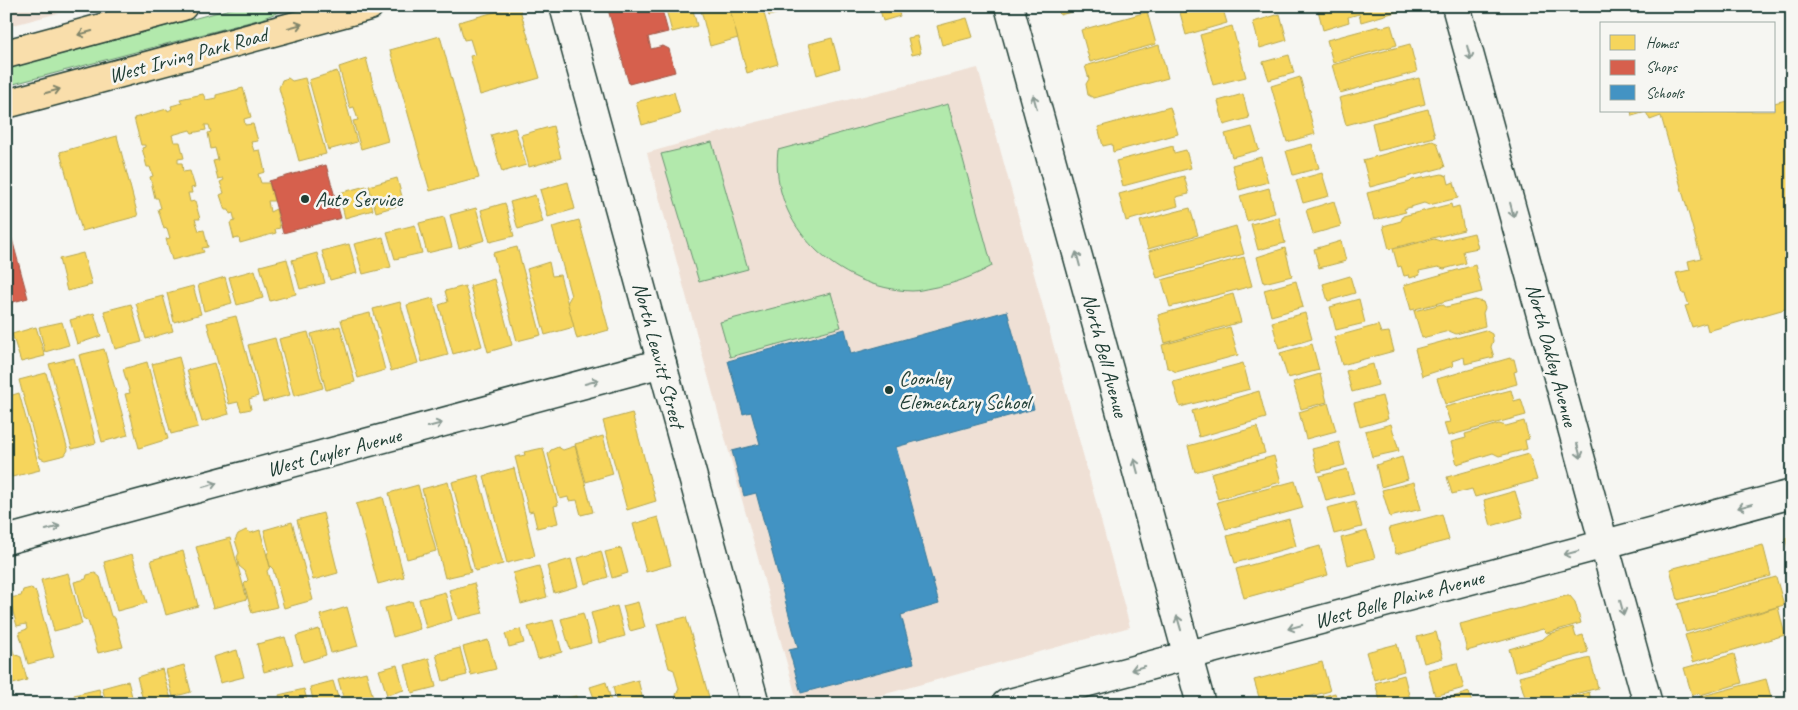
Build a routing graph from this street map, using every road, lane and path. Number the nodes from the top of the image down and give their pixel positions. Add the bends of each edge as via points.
1 (182, 6) edge
2 (369, 6) edge
3 (564, 6) edge
4 (1009, 6) edge
5 (1456, 6) edge
6 (119, 15) edge
7 (6, 54) edge
8 (6, 104) edge
9 (662, 363) junction
10 (1792, 494) edge
11 (6, 540) edge
12 (1604, 544) junction
13 (1188, 655) junction
14 (755, 704) edge
15 (1006, 704) edge
16 (1201, 704) edge
17 (1648, 704) edge

1 - 6 main road
8 -> 2 main road, West Irving Park Road
3 - 9 street, North Leavitt Street
13 -> 4 street, North Bell Avenue
5 -> 12 street, North Oakley Avenue
6 -> 7 main road
11 -> 9 street, West Cuyler Avenue
9 - 14 street, North Leavitt Street
10 -> 12 street, West Belle Plaine Avenue
12 -> 13 street, West Belle Plaine Avenue
12 -> 17 street, North Oakley Avenue
13 -> 15 street, West Belle Plaine Avenue
13 - 16 street, North Bell Avenue

